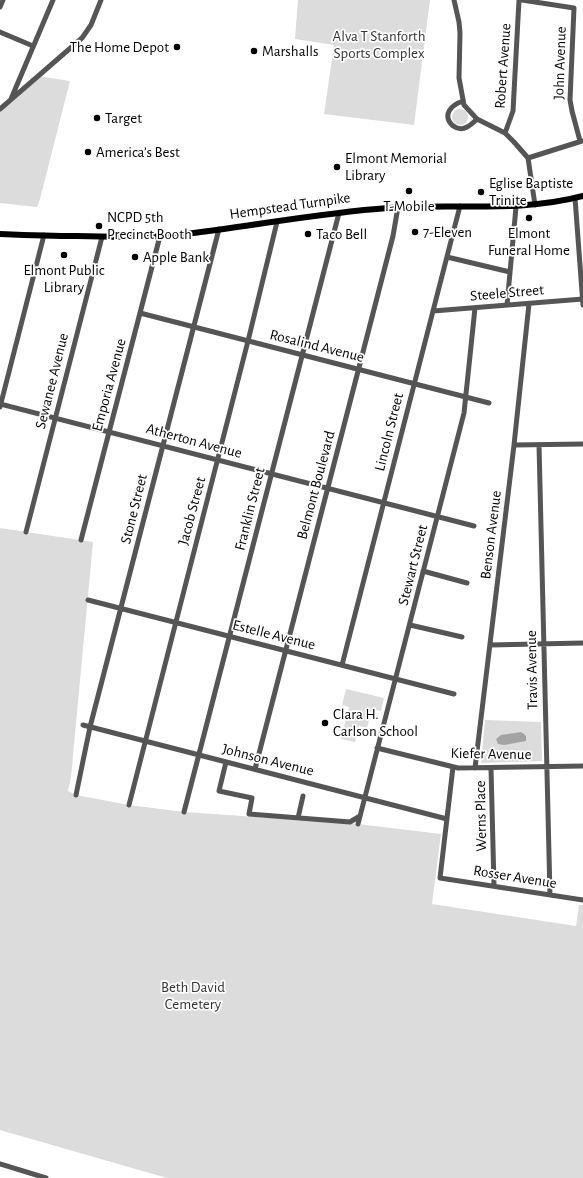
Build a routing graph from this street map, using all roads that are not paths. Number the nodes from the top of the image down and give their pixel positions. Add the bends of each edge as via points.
1 (3, 0) edge
2 (53, 0) edge
3 (101, 0) edge
4 (454, 0) edge
5 (521, 0) edge
6 (0, 7) edge
7 (0, 32) edge
8 (33, 46) junction
9 (11, 100) junction
10 (463, 100) junction
11 (0, 109) edge
12 (477, 119) junction
13 (504, 133) junction
14 (581, 141) edge
15 (528, 158) junction
16 (583, 196) edge
17 (575, 198) junction
18 (535, 204) junction
19 (460, 206) junction
20 (398, 207) junction
21 (516, 207) junction
22 (339, 213) junction
23 (277, 222) junction
24 (219, 229) junction
25 (0, 234) edge
26 (44, 235) junction
27 (160, 236) junction
28 (102, 237) junction
29 (447, 257) junction
30 (510, 272) junction
31 (583, 299) edge
32 (529, 304) junction
33 (507, 305) junction
34 (583, 305) edge
35 (475, 308) junction
36 (433, 311) junction
37 (140, 313) junction
38 (194, 327) junction
39 (248, 341) junction
40 (302, 355) junction
41 (358, 369) junction
42 (414, 384) junction
43 (466, 397) junction
44 (488, 403) dead end
45 (0, 405) edge
46 (55, 418) junction
47 (109, 432) junction
48 (583, 444) edge
49 (514, 445) junction
50 (539, 445) junction
51 (163, 446) junction
52 (217, 460) junction
53 (271, 474) junction
54 (327, 488) junction
55 (384, 503) junction
56 (438, 517) junction
57 (474, 526) dead end
58 (26, 532) dead end
59 (81, 540) dead end
60 (424, 571) junction
61 (467, 582) dead end
62 (88, 600) dead end
63 (121, 608) junction
64 (175, 622) junction
65 (410, 625) junction
66 (229, 636) junction
67 (462, 637) dead end
68 (583, 643) edge
69 (544, 644) junction
70 (490, 645) junction
71 (285, 650) junction
72 (342, 665) junction
73 (395, 679) junction
74 (454, 694) dead end
75 (83, 725) dead end
76 (90, 727) junction
77 (144, 741) junction
78 (377, 748) junction
79 (198, 755) junction
80 (226, 762) junction
81 (547, 766) junction
82 (583, 766) edge
83 (453, 767) junction
84 (475, 768) junction
85 (491, 768) junction
86 (255, 769) junction
87 (76, 795) dead end
88 (303, 796) dead end
89 (365, 798) junction
90 (129, 805) dead end
91 (184, 812) dead end
92 (360, 816) junction
93 (298, 818) junction
94 (447, 819) junction
95 (358, 824) dead end
96 (494, 886) junction
97 (550, 895) junction
98 (583, 900) edge
99 (0, 1164) edge
100 (46, 1178) edge

1 - 6 street
2 - 8 street
3 - 9 street via 91,25 82,38
4 - 10 street via 460,33 459,78
5 - 13 street, Robert Avenue via 513,111
5 - 14 street, John Avenue via 574,8 570,100
7 - 8 street
8 - 9 street
9 - 11 street
10 - 12 street via 468,111
10 - 12 street via 448,111 450,123 462,129
12 - 13 street
13 - 15 street
14 - 15 street
15 - 18 street
16 - 17 main road, Hempstead Turnpike
17 - 18 main road, Hempstead Turnpike
17 - 31 street
18 - 21 main road, Hempstead Turnpike
19 - 20 main road, Hempstead Turnpike
19 - 21 main road, Hempstead Turnpike
19 - 29 street, Lincoln Street
20 - 22 main road, Hempstead Turnpike
20 - 41 street, Belmont Boulevard via 393,236
21 - 30 street
22 - 23 main road, Hempstead Turnpike
22 - 40 street, Franklin Street
23 - 24 main road, Hempstead Turnpike
23 - 39 street, Jacob Street
24 - 27 main road, Hempstead Turnpike
24 - 38 street, Stone Street
25 - 26 main road, Hempstead Turnpike
26 - 28 main road, Hempstead Turnpike
26 - 45 street
27 - 28 main road, Hempstead Turnpike
27 - 37 street, Emporia Avenue
28 - 46 street, Sewanee Avenue
29 - 30 street
29 - 36 street, Lincoln Street
30 - 33 street
31 - 32 street, Steele Street
31 - 34 street
32 - 33 street, Steele Street
32 - 49 street, Benson Avenue
33 - 35 street, Steele Street
35 - 36 street, Steele Street
35 - 43 street, Stewart Street
36 - 42 street, Lincoln Street
37 - 38 street, Rosalind Avenue
37 - 47 street, Emporia Avenue
38 - 39 street, Rosalind Avenue
38 - 51 street, Stone Street
39 - 40 street, Rosalind Avenue
39 - 52 street, Jacob Street
40 - 41 street, Rosalind Avenue
40 - 53 street, Franklin Street
41 - 42 street, Rosalind Avenue
41 - 54 street, Belmont Boulevard
42 - 43 street, Rosalind Avenue
42 - 55 street, Lincoln Street
43 - 44 street, Rosalind Avenue
43 - 56 street, Stewart Street
45 - 46 street, Atherton Avenue
46 - 47 street, Atherton Avenue
46 - 58 street, Sewanee Avenue
47 - 51 street, Atherton Avenue
47 - 59 street, Emporia Avenue
48 - 50 street
49 - 50 street
49 - 70 street, Benson Avenue
50 - 69 street, Travis Avenue
51 - 52 street, Atherton Avenue
51 - 63 street, Stone Street
52 - 53 street, Atherton Avenue
52 - 64 street, Jacob Street
53 - 54 street, Atherton Avenue
53 - 66 street, Franklin Street
54 - 55 street, Atherton Avenue
54 - 71 street, Belmont Boulevard
55 - 56 street, Atherton Avenue
55 - 72 street, Lincoln Street
56 - 57 street, Atherton Avenue
56 - 60 street, Stewart Street
60 - 61 street
60 - 65 street, Stewart Street
62 - 63 street, Estelle Avenue
63 - 64 street, Estelle Avenue
63 - 76 street, Stone Street
64 - 66 street, Estelle Avenue
64 - 77 street, Jacob Street
65 - 67 street
65 - 73 street, Stewart Street
66 - 71 street, Estelle Avenue
66 - 79 street, Franklin Street
68 - 69 street
69 - 70 street
69 - 81 street, Travis Avenue
70 - 84 street, Benson Avenue
71 - 72 street, Estelle Avenue
71 - 86 street, Belmont Boulevard
72 - 73 street, Estelle Avenue
73 - 74 street, Estelle Avenue
73 - 78 street, Stewart Street
75 - 76 street, Johnson Avenue
76 - 77 street, Johnson Avenue
76 - 87 street, Stone Street
77 - 79 street, Johnson Avenue
77 - 90 street, Jacob Street
78 - 83 street, Kiefer Avenue
78 - 89 street, Stewart Street
79 - 80 street, Johnson Avenue
79 - 91 street, Franklin Street
80 - 86 street, Johnson Avenue
80 - 93 street via 219,791 252,798 249,814
81 - 82 street, Kiefer Avenue
81 - 85 street, Kiefer Avenue
81 - 97 street, Travis Avenue
83 - 84 street, Kiefer Avenue
83 - 94 street
84 - 85 street, Kiefer Avenue
85 - 96 street, Werns Place
86 - 89 street, Johnson Avenue
88 - 93 street
89 - 92 street, Stewart Street
89 - 94 street, Johnson Avenue
92 - 93 street via 350,822
92 - 95 street, Stewart Street
94 - 96 street, Rosser Avenue via 440,878
96 - 97 street, Rosser Avenue
97 - 98 street, Rosser Avenue
99 - 100 street

